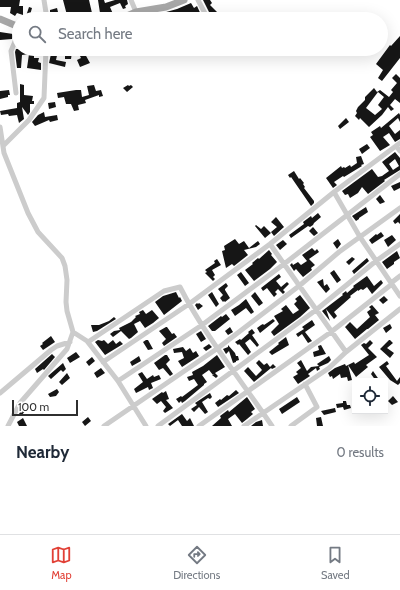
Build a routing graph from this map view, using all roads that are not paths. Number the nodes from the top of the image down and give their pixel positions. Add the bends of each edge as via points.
1 (44, 0) edge
2 (131, 0) edge
3 (184, 0) edge
4 (198, 0) edge
5 (45, 12) edge
6 (136, 12) joint
7 (204, 12) edge
8 (0, 19) edge
9 (12, 24) edge
10 (12, 49) edge
11 (46, 56) edge
12 (16, 93) dead end
13 (0, 127) edge
14 (398, 145) edge
15 (3, 146) junction
16 (400, 151) edge
17 (400, 174) edge
18 (334, 192) junction
19 (400, 208) edge
20 (347, 214) junction
21 (360, 237) junction
22 (270, 244) junction
23 (400, 244) edge
24 (376, 261) junction
25 (284, 264) junction
26 (400, 276) edge
27 (391, 283) junction
28 (299, 286) junction
29 (400, 296) edge
30 (189, 304) junction
31 (400, 309) edge
32 (316, 310) junction
33 (202, 325) junction
34 (73, 332) junction
35 (331, 332) junction
36 (70, 342) junction
37 (88, 342) junction
38 (218, 348) junction
39 (346, 352) junction
40 (103, 362) junction
41 (233, 370) junction
42 (118, 381) junction
43 (305, 384) junction
44 (249, 391) junction
45 (0, 393) edge
46 (134, 406) junction
47 (263, 413) junction
48 (8, 426) edge
49 (104, 426) edge
50 (146, 426) edge
51 (158, 426) edge
52 (199, 426) edge
53 (244, 426) edge
54 (272, 426) edge
55 (291, 426) edge

1 - 5 street
2 - 6 street
3 - 6 main road via 166,7
4 - 7 street
8 - 9 main road
10 - 12 street
11 - 15 street via 44,98 29,120
13 - 15 street
14 - 16 street
14 - 18 street
15 - 34 street via 28,213 38,232 63,262 67,280 67,311
17 - 20 street
18 - 20 street
18 - 22 street
19 - 21 street
20 - 21 street
20 - 25 street
21 - 24 street
21 - 28 street
22 - 25 street
22 - 30 street
23 - 24 street
24 - 27 street
24 - 32 street
25 - 28 street
25 - 33 street
26 - 27 street
27 - 29 street
27 - 35 street
28 - 32 street
28 - 38 street
30 - 33 street
30 - 37 street via 180,287 164,291
30 - 40 street
31 - 39 street
32 - 35 street
32 - 41 street
33 - 38 street
33 - 42 street
34 - 36 street
34 - 37 street
35 - 39 street
35 - 44 street
36 - 45 street via 50,350
36 - 48 street via 67,349 20,403
37 - 40 street
38 - 41 street
38 - 46 street
39 - 43 street via 329,368
40 - 42 street
41 - 44 street
41 - 51 street
42 - 46 street
43 - 47 street
43 - 55 street via 317,407
44 - 47 street
44 - 52 street
46 - 49 street
46 - 50 street
47 - 53 street
47 - 54 street

